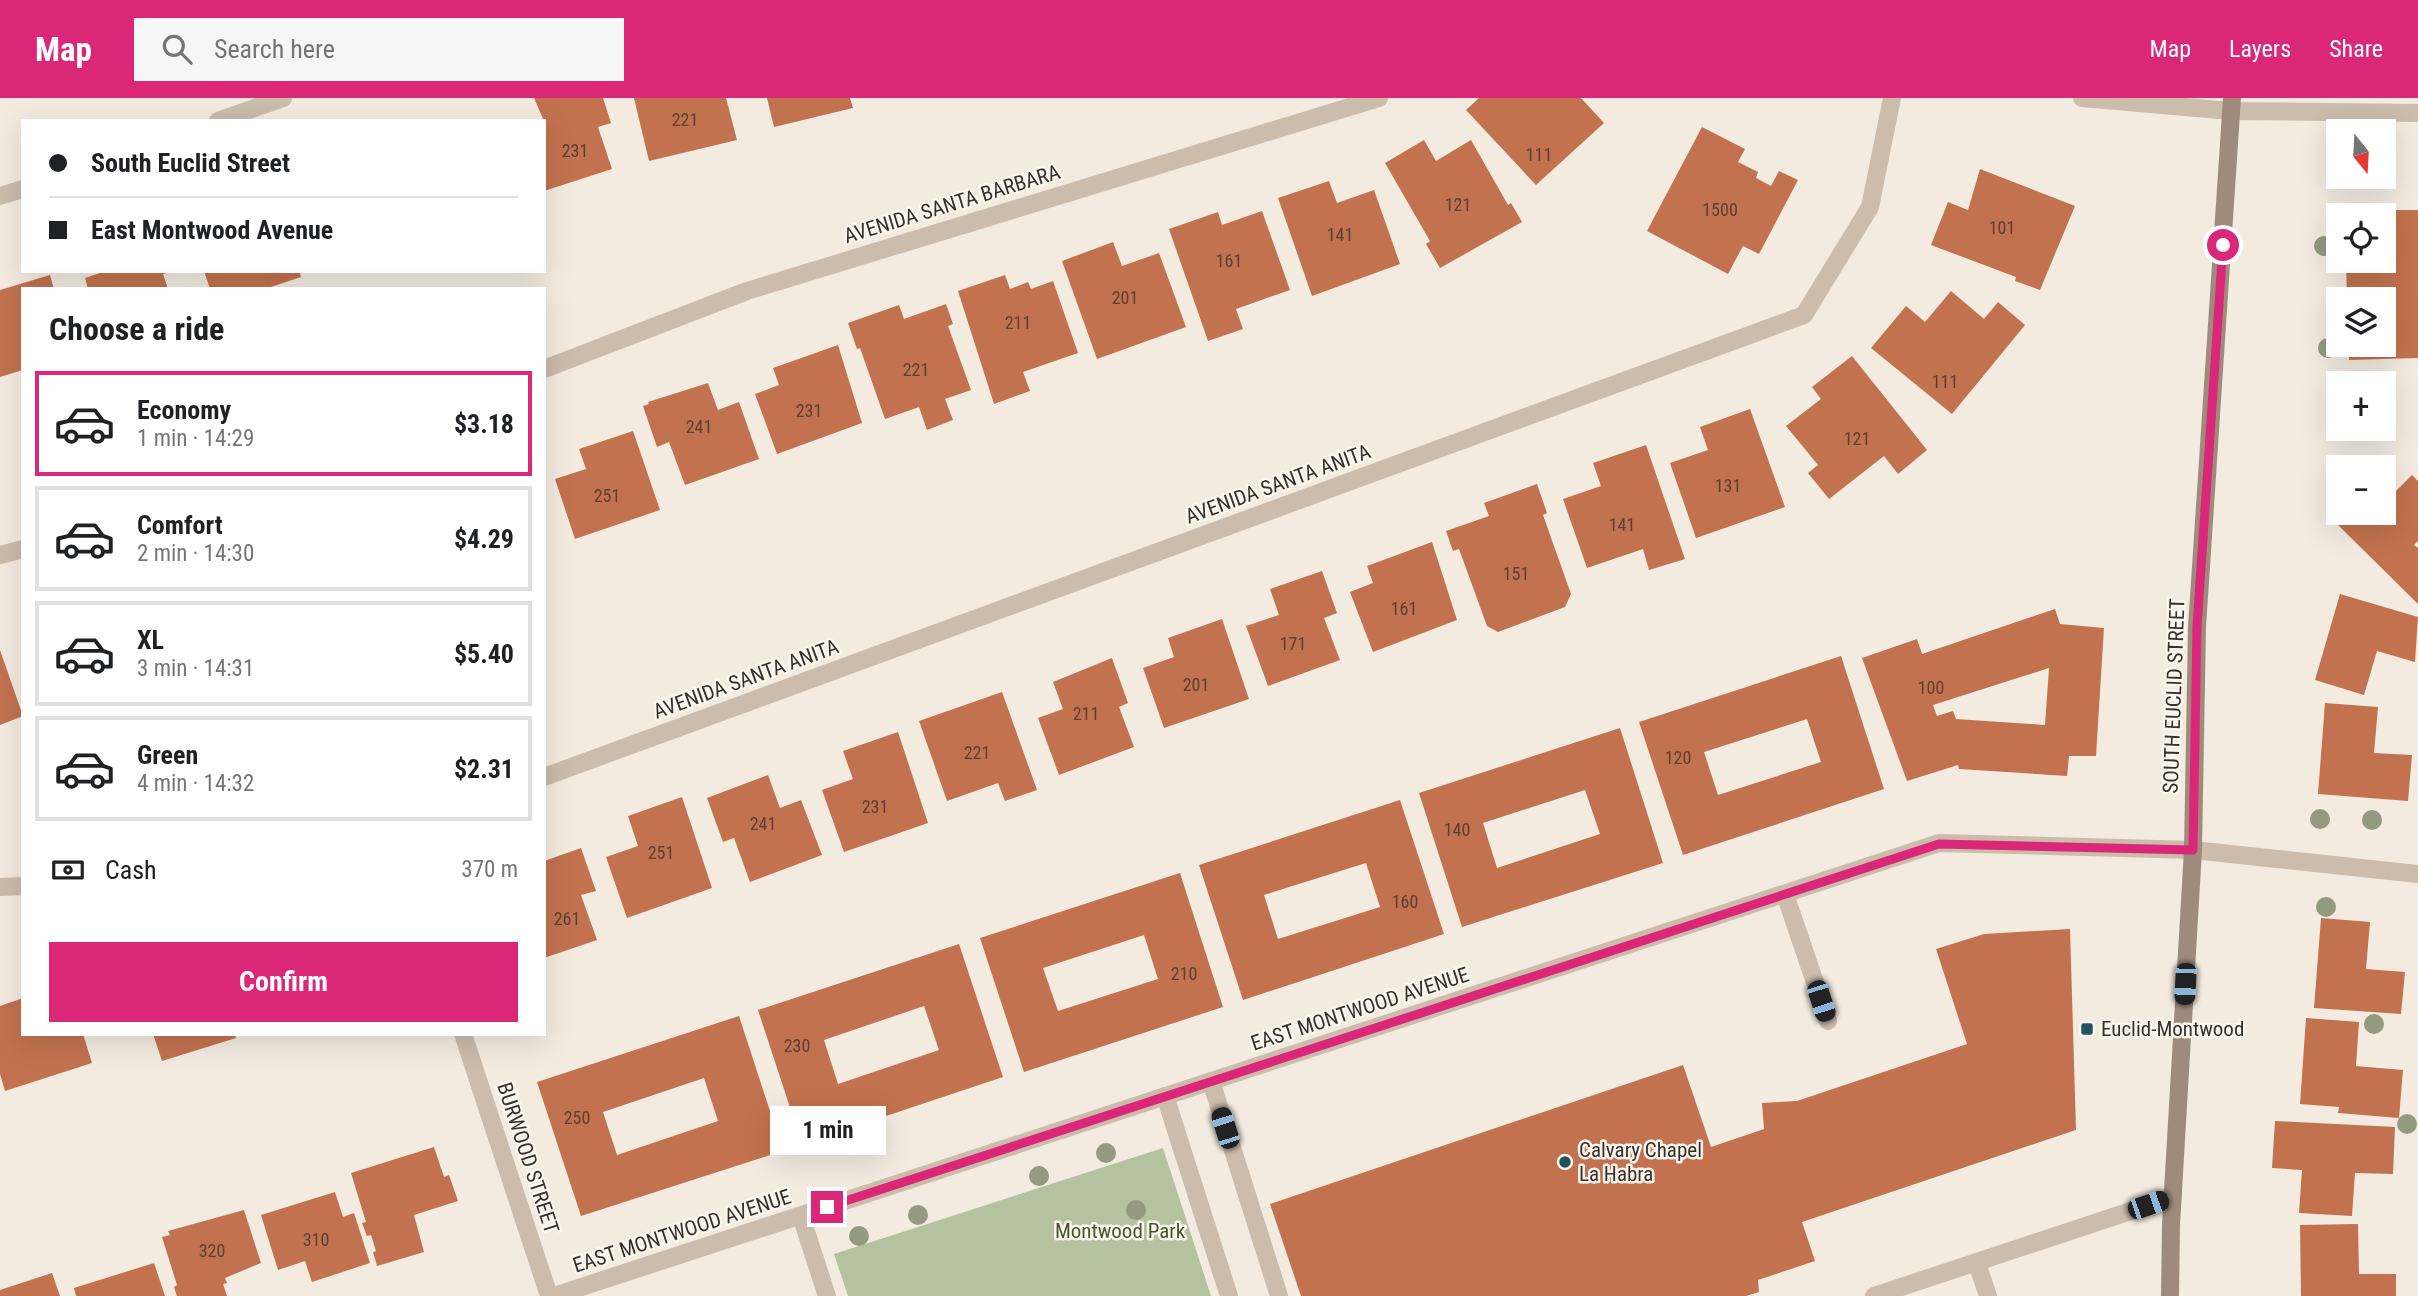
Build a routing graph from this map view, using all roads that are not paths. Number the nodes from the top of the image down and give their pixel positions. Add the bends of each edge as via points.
1 (283, 98) edge
2 (1379, 98) edge
3 (1892, 98) edge
4 (2082, 98) edge
5 (2231, 105) edge
6 (2418, 113) edge
7 (224, 119) edge
8 (21, 189) edge
9 (0, 197) edge
10 (546, 368) edge
11 (21, 549) edge
12 (0, 555) edge
13 (546, 776) edge
14 (2193, 850) junction
15 (2418, 874) edge
16 (21, 886) edge
17 (0, 887) edge
18 (1785, 894) junction
19 (1828, 1021) dead end
20 (464, 1036) edge
21 (1210, 1082) junction
22 (1165, 1096) junction
23 (2173, 1197) junction
24 (801, 1216) junction
25 (1977, 1263) junction
26 (552, 1296) edge
27 (827, 1296) edge
28 (1228, 1296) edge
29 (1279, 1296) edge
30 (1874, 1296) edge
31 (1988, 1296) edge
32 (2170, 1296) edge

1 - 7 street
2 - 10 street, AVENIDA SANTA BARBARA via 747,290
3 - 13 street, AVENIDA SANTA ANITA via 1870,207 1804,315
4 - 5 street
5 - 6 street
5 - 14 main road, SOUTH EUCLID STREET via 2197,627
8 - 9 street
11 - 12 street
14 - 15 street, EAST MONTWOOD AVENUE
14 - 18 street, EAST MONTWOOD AVENUE via 1939,844
14 - 23 main road, SOUTH EUCLID STREET
16 - 17 street
18 - 19 street
18 - 21 street, EAST MONTWOOD AVENUE
20 - 26 street, BURWOOD STREET
21 - 22 street, EAST MONTWOOD AVENUE
21 - 29 street
22 - 24 street, EAST MONTWOOD AVENUE
22 - 28 street
23 - 25 street
23 - 32 main road, SOUTH EUCLID STREET
24 - 26 street, EAST MONTWOOD AVENUE
24 - 27 street
25 - 30 street
25 - 31 street

